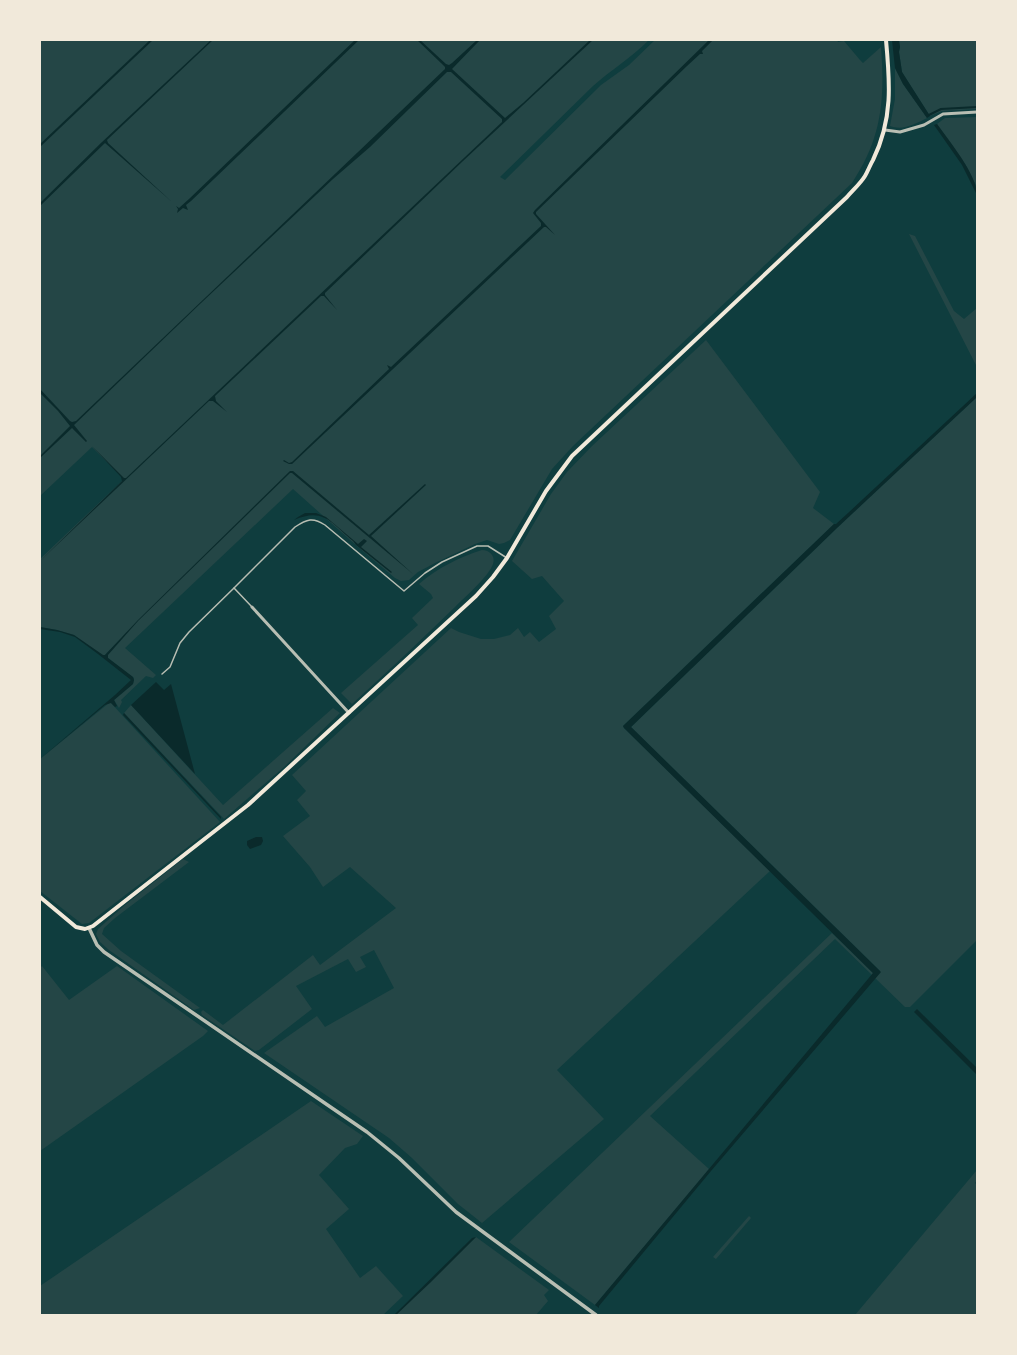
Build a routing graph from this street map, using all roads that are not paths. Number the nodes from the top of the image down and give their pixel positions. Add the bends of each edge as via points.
1 (886, 40) edge
2 (977, 112) edge
3 (885, 130) junction
4 (507, 558) junction
5 (234, 588) junction
6 (252, 607) joint
7 (162, 674) dead end
8 (349, 713) junction
9 (40, 897) edge
10 (89, 928) junction
11 (596, 1315) edge

1 - 3 main road via 889,99
2 - 3 street via 943,114 924,125 900,132
3 - 4 main road via 865,177 847,197 572,456 546,491
4 - 5 lane via 488,546 477,546 442,562 404,591 325,525 310,520 295,527
4 - 8 main road via 476,596
5 - 6 lane
5 - 7 lane via 189,632 180,643 170,667
6 - 8 street
8 - 10 main road via 248,805
9 - 10 main road via 71,924 81,929
10 - 11 street via 97,945 104,952 367,1132 399,1158 456,1212

